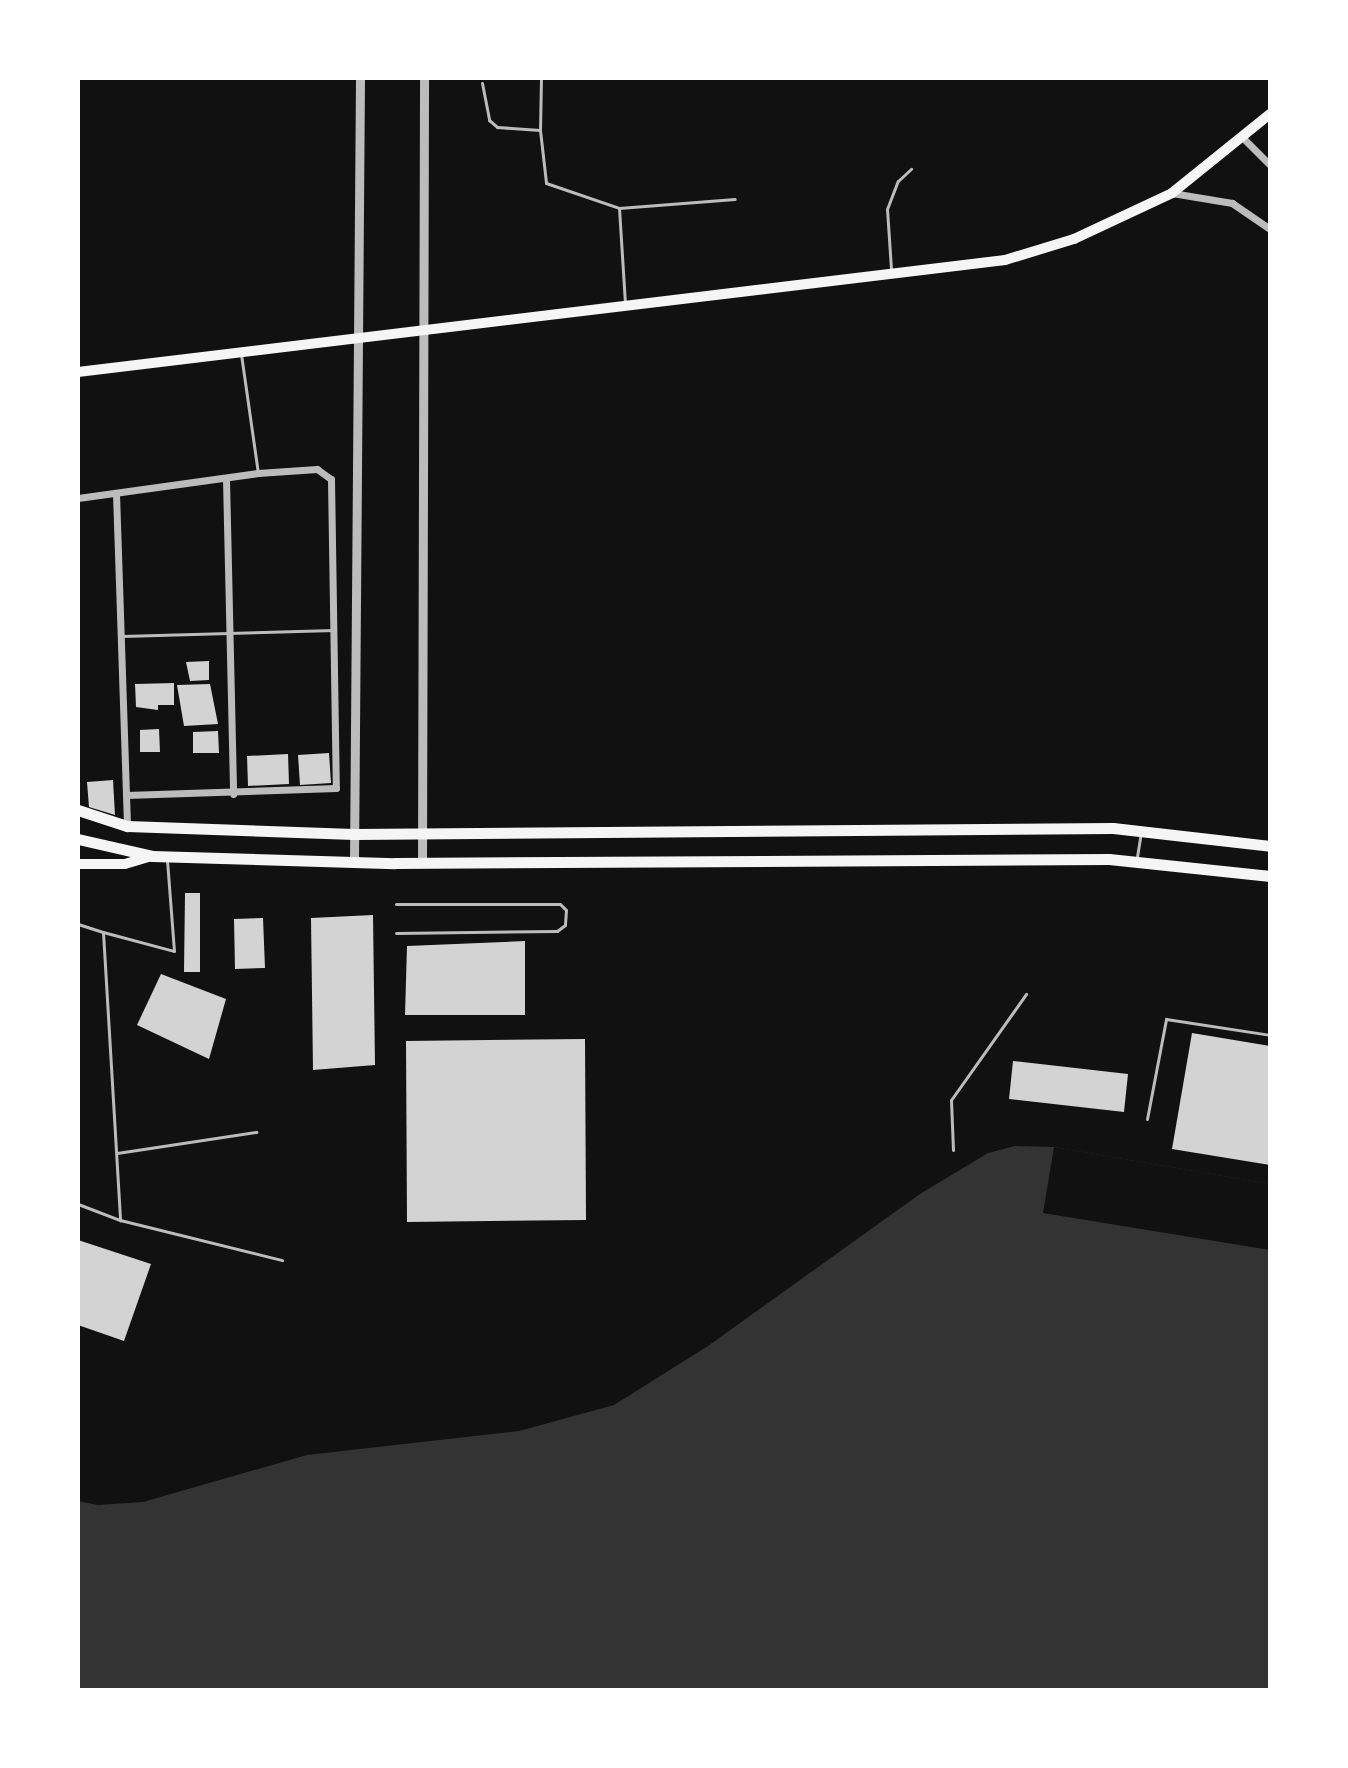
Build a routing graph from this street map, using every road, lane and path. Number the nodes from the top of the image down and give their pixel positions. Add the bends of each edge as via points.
1 (360, 78) edge
2 (424, 78) edge
3 (541, 78) edge
4 (482, 83) dead end
5 (1270, 114) edge
6 (540, 130) junction
7 (1242, 137) junction
8 (1270, 165) edge
9 (911, 169) dead end
10 (1172, 193) junction
11 (735, 199) dead end
12 (619, 208) junction
13 (1270, 229) edge
14 (892, 277) junction
15 (625, 308) junction
16 (423, 332) junction
17 (359, 339) junction
18 (240, 353) junction
19 (78, 372) edge
20 (258, 473) junction
21 (226, 479) junction
22 (116, 493) junction
23 (78, 498) edge
24 (334, 630) junction
25 (229, 631) junction
26 (122, 636) junction
27 (233, 794) junction
28 (126, 795) junction
29 (78, 810) edge
30 (127, 826) junction
31 (1141, 830) junction
32 (354, 834) junction
33 (422, 836) junction
34 (78, 839) edge
35 (1270, 846) edge
36 (167, 853) junction
37 (152, 856) junction
38 (354, 861) junction
39 (1137, 861) junction
40 (422, 862) junction
41 (78, 864) edge
42 (1270, 876) edge
43 (396, 904) dead end
44 (78, 924) edge
45 (103, 932) junction
46 (396, 933) dead end
47 (1026, 994) dead end
48 (1270, 1035) edge
49 (1147, 1119) dead end
50 (256, 1132) dead end
51 (953, 1150) dead end
52 (117, 1153) junction
53 (78, 1204) edge
54 (120, 1220) junction
55 (282, 1260) dead end

1 - 17 street
2 - 16 street
3 - 6 lane
4 - 6 lane via 489,120 497,127
5 - 7 main road
6 - 12 lane via 546,183
7 - 8 street
7 - 10 main road
9 - 14 lane via 898,181 887,209
10 - 13 street via 1232,203
10 - 14 main road via 1074,239 1005,260
11 - 12 lane
12 - 15 lane
14 - 15 main road
15 - 16 main road
16 - 17 main road
16 - 33 street
17 - 18 main road
17 - 32 street
18 - 19 main road
18 - 20 lane
20 - 21 street
20 - 24 street via 317,469 331,479
21 - 22 street
21 - 25 street
22 - 23 street
22 - 26 street
24 - 25 lane
24 - 27 street via 336,788
25 - 26 lane
25 - 27 street
26 - 28 street
27 - 28 street
28 - 30 street
29 - 30 main road
30 - 32 main road
31 - 33 main road
31 - 35 main road
31 - 39 lane
32 - 33 main road
32 - 38 street
33 - 40 street
34 - 37 main road
36 - 37 main road
36 - 38 main road
36 - 45 lane via 174,951
37 - 41 main road via 125,864
38 - 40 main road
39 - 40 main road
39 - 42 main road
43 - 46 lane via 560,904 566,910 565,925 557,931
44 - 45 lane
45 - 52 lane
47 - 51 lane via 951,1100
48 - 49 lane via 1166,1019
50 - 52 lane
52 - 54 lane
53 - 54 lane
54 - 55 lane

